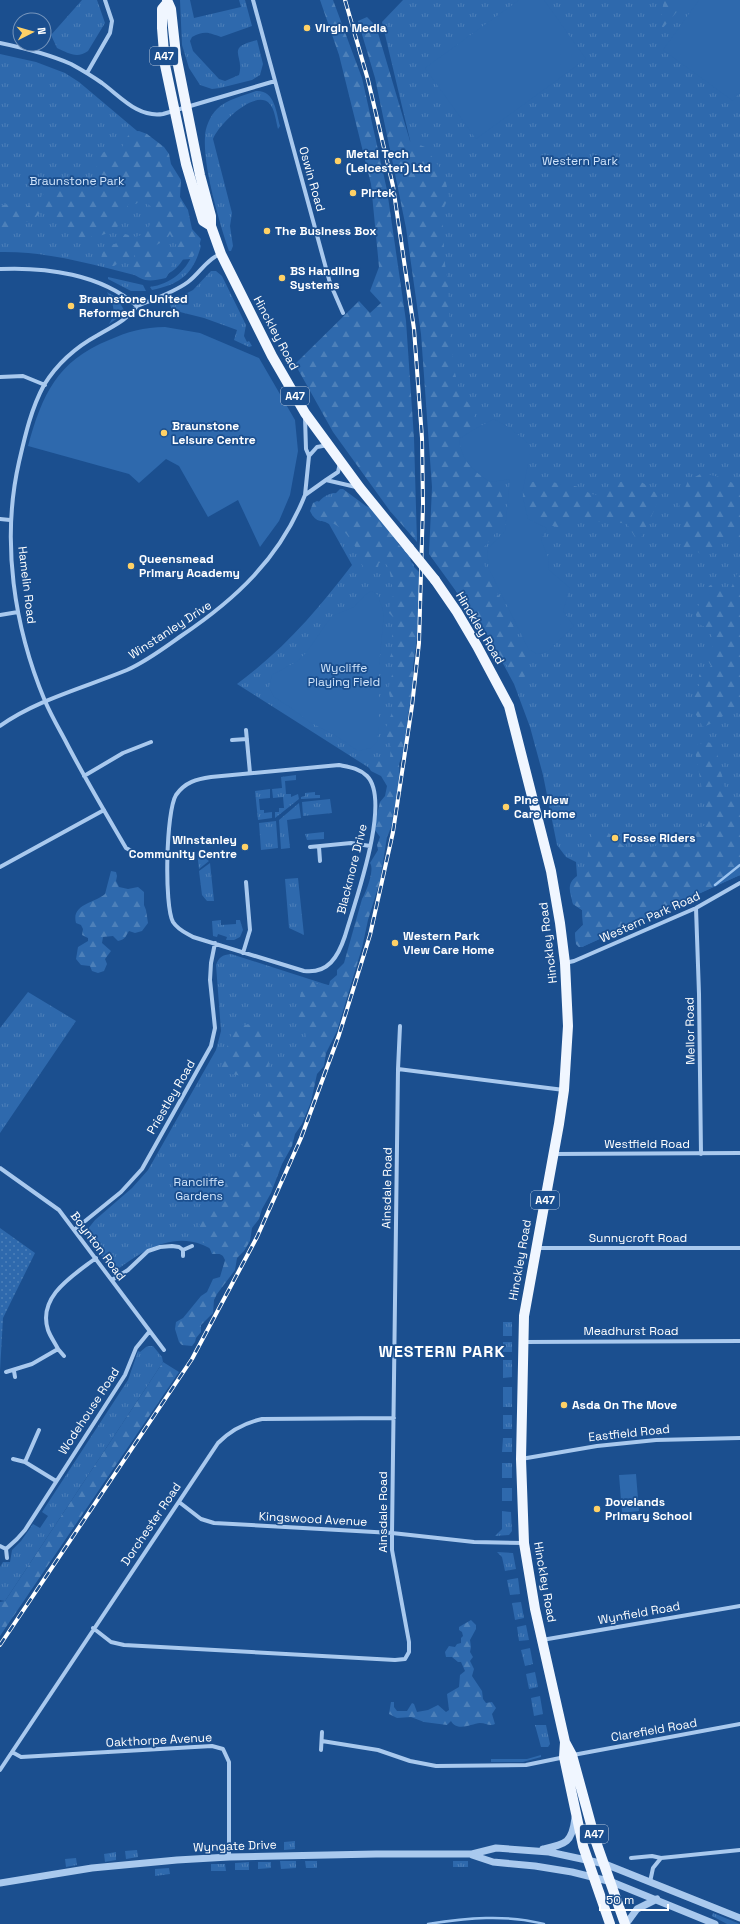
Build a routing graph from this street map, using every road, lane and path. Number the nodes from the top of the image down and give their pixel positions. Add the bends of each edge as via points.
1 (105, 0) edge
2 (253, 0) edge
3 (167, 2) edge
4 (0, 43) edge
5 (87, 73) junction
6 (275, 80) junction
7 (186, 106) junction
8 (175, 110) junction
9 (211, 226) junction
10 (221, 254) junction
11 (0, 269) edge
12 (330, 283) junction
13 (308, 288) dead end
14 (137, 306) junction
15 (343, 313) dead end
16 (0, 377) edge
17 (44, 385) junction
18 (305, 413) junction
19 (328, 445) junction
20 (309, 456) junction
21 (340, 461) junction
22 (326, 480) junction
23 (360, 488) junction
24 (305, 495) junction
25 (0, 519) edge
26 (10, 520) junction
27 (18, 612) junction
28 (0, 615) edge
29 (46, 703) junction
30 (0, 726) edge
31 (246, 730) dead end
32 (247, 738) junction
33 (232, 740) dead end
34 (151, 742) dead end
35 (250, 773) junction
36 (84, 776) junction
37 (104, 810) junction
38 (319, 846) junction
39 (370, 846) junction
40 (310, 847) dead end
41 (168, 856) junction
42 (320, 861) dead end
43 (0, 867) edge
44 (246, 882) dead end
45 (740, 883) edge
46 (696, 908) junction
47 (215, 944) junction
48 (243, 953) junction
49 (565, 963) junction
50 (400, 1026) dead end
51 (398, 1069) junction
52 (564, 1090) junction
53 (740, 1153) edge
54 (554, 1154) junction
55 (701, 1154) junction
56 (0, 1168) edge
57 (74, 1230) junction
58 (192, 1246) dead end
59 (535, 1248) junction
60 (740, 1248) edge
61 (183, 1250) junction
62 (183, 1256) dead end
63 (96, 1258) junction
64 (112, 1280) junction
65 (149, 1332) junction
66 (740, 1341) edge
67 (522, 1342) junction
68 (58, 1349) junction
69 (164, 1350) dead end
70 (64, 1356) dead end
71 (14, 1370) junction
72 (6, 1372) dead end
73 (16, 1377) dead end
74 (394, 1418) junction
75 (39, 1430) dead end
76 (740, 1438) edge
77 (13, 1459) dead end
78 (521, 1459) junction
79 (25, 1462) junction
80 (56, 1481) junction
81 (179, 1502) junction
82 (392, 1533) junction
83 (524, 1543) junction
84 (0, 1546) edge
85 (6, 1549) junction
86 (6, 1558) dead end
87 (740, 1606) edge
88 (93, 1628) junction
89 (542, 1640) junction
90 (740, 1724) edge
91 (322, 1732) dead end
92 (322, 1741) junction
93 (321, 1750) dead end
94 (12, 1752) junction
95 (568, 1756) junction
96 (0, 1770) edge
97 (575, 1813) junction
98 (740, 1850) edge
99 (535, 1851) junction
100 (472, 1854) junction
101 (229, 1857) junction
102 (631, 1858) dead end
103 (661, 1858) junction
104 (587, 1859) junction
105 (605, 1864) junction
106 (594, 1878) junction
107 (612, 1882) junction
108 (650, 1882) junction
109 (0, 1883) edge
110 (657, 1899) junction
111 (740, 1918) edge
112 (610, 1924) edge
113 (626, 1924) edge
114 (714, 1924) edge

1 - 5 street via 112,21 110,33
2 - 6 street, Oswin Road
3 - 7 main road, Hinckley Road / A47 via 171,9 176,55
3 - 8 main road, Hinckley Road / A47 via 162,9 162,28 165,65
4 - 5 street via 40,52
5 - 8 street via 141,112 157,115
6 - 7 street
6 - 12 street, Oswin Road
7 - 8 street
7 - 9 main road, Hinckley Road / A47 via 211,216
8 - 9 main road, Hinckley Road / A47 via 192,188 203,221
9 - 10 main road, Hinckley Road / A47
10 - 14 street via 208,261 189,282
10 - 18 main road, Hinckley Road / A47 via 272,356
11 - 14 street via 37,270 92,280 112,288
12 - 13 street
12 - 15 street, Oswin Road
14 - 17 street, Hamelin Road via 126,320 97,335 73,352
16 - 17 street via 23,376
17 - 26 street, Hamelin Road via 24,441
18 - 19 main road, Hinckley Road / A47
18 - 20 street, Winstanley Drive via 306,449
19 - 20 street via 316,447
19 - 21 main road, Hinckley Road / A47
20 - 24 street, Winstanley Drive
21 - 22 street via 338,472
21 - 23 main road, Hinckley Road / A47
22 - 23 street
22 - 24 street
23 - 49 main road, Hinckley Road / A47, bridge via 435,580 457,612 508,706 551,871
24 - 29 street, Winstanley Drive via 279,546 254,576 222,607 156,654 129,669
25 - 26 street
26 - 27 street, Hamelin Road
27 - 28 street
27 - 29 street, Hamelin Road via 29,656
29 - 30 street, Winstanley Drive
29 - 36 street, Hamelin Road
31 - 32 street
32 - 33 street
32 - 35 street
34 - 36 street via 123,753
35 - 39 street, Blackmore Drive via 339,765 356,768 368,777 374,790 376,810
35 - 41 street, Blackmore Drive via 196,780 181,789 172,806
36 - 37 street, Hamelin Road
37 - 41 street, Hamelin Road via 126,848 137,854
37 - 43 street
38 - 39 street via 351,843
38 - 40 street
38 - 42 street
39 - 48 street, Blackmore Drive via 341,947 326,968 304,971
41 - 47 street, Blackmore Drive via 168,904 174,923 186,934
44 - 48 street via 250,930
45 - 46 street, Western Park Road
46 - 49 street, Western Park Road via 574,962
46 - 55 street, Mellor Road
47 - 48 street, Blackmore Drive
47 - 57 street, Priestley Road via 210,963 210,980 216,1028 211,1046 142,1169 121,1192
49 - 52 main road, Hinckley Road / A47 via 568,1026
50 - 51 street, Ainsdale Road
51 - 52 street
51 - 74 street, Ainsdale Road
52 - 54 main road, Hinckley Road / A47
53 - 55 street, Westfield Road
54 - 55 street, Westfield Road
54 - 59 main road, Hinckley Road / A47
56 - 57 street, Boynton Road via 59,1210
57 - 63 street, Boynton Road
58 - 61 street
59 - 60 street, Sunnycroft Road
59 - 67 main road, Hinckley Road / A47 via 524,1309
61 - 62 street
61 - 64 street via 172,1246 148,1251 128,1270
63 - 64 street, Boynton Road
63 - 68 street via 65,1281 55,1291 49,1304 48,1329
64 - 65 street, Boynton Road
65 - 69 street, Boynton Road
65 - 80 street, Wodehouse Road via 136,1348 125,1375
66 - 67 street, Meadhurst Road
67 - 78 main road, Hinckley Road / A47
68 - 70 street
68 - 71 street via 32,1364
71 - 72 street
71 - 73 street
74 - 81 street, Dorchester Road via 276,1418 246,1423 228,1433 218,1443
74 - 82 street, Ainsdale Road
75 - 79 street
76 - 78 street, Eastfield Road via 656,1440 597,1446
77 - 79 street
78 - 83 main road, Hinckley Road / A47
79 - 80 street
80 - 85 street, Wodehouse Road via 18,1540
81 - 82 street, Kingswood Avenue via 209,1522
81 - 88 street, Dorchester Road
82 - 83 street, Kingswood Avenue via 474,1542
82 - 88 street, Ainsdale Road via 392,1550 409,1642 407,1656 401,1660 124,1645 111,1642
83 - 89 main road, Hinckley Road / A47
84 - 85 street
85 - 86 street
87 - 89 street, Wynfield Road
88 - 94 street, Dorchester Road
89 - 95 main road, Hinckley Road / A47
90 - 95 street, Clarefield Road
91 - 92 street
92 - 93 street
92 - 95 street, Clarefield Road via 378,1750 410,1761 436,1766 526,1765
94 - 96 street, Dorchester Road
94 - 101 street, Oakthorpe Avenue via 22,1757 212,1746 222,1749 229,1762
95 - 97 main road, Hinckley Road / A47
95 - 105 main road, Hinckley Road / A47
97 - 99 street via 574,1831 568,1842
97 - 104 main road, Hinckley Road / A47
98 - 103 street
99 - 100 street, Wyngate Drive via 496,1848
99 - 104 street, Wyngate Drive
100 - 101 street, Wyngate Drive
100 - 106 street, Wyngate Drive via 493,1862 536,1866
101 - 109 street, Wyngate Drive via 92,1868
102 - 103 street
103 - 108 street via 653,1868
104 - 105 street, Wyngate Drive
104 - 106 main road, Hinckley Road / A47
105 - 107 main road, Hinckley Road / A47
105 - 108 street, Wyngate Drive
106 - 107 street, Wyngate Drive
106 - 112 main road, Hinckley Road / A47
107 - 110 street, Wyngate Drive
107 - 113 main road, Hinckley Road / A47
108 - 111 street, Wyngate Drive
110 - 113 street via 637,1909
110 - 114 street, Wyngate Drive

